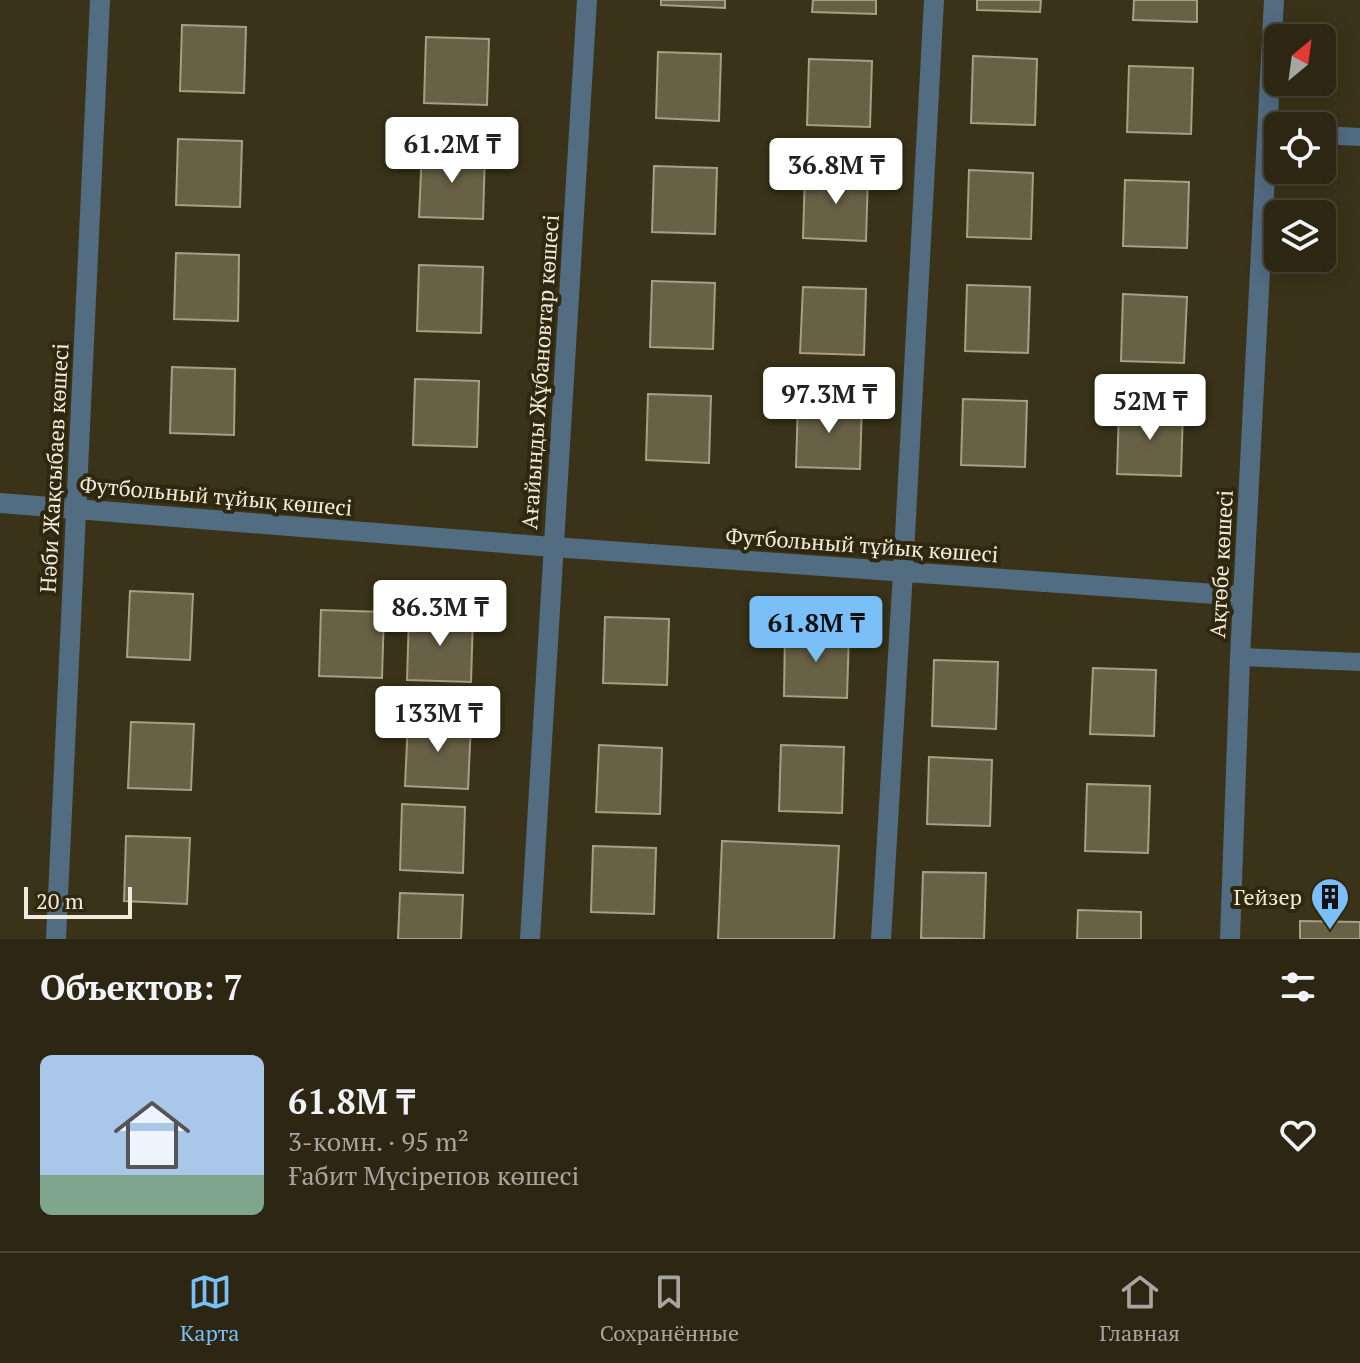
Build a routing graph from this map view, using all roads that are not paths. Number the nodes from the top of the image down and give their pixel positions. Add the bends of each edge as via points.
1 (100, 0) edge
2 (587, 0) edge
3 (934, 0) edge
4 (1274, 0) edge
5 (1273, 112) edge
6 (1336, 136) edge
7 (1360, 137) edge
8 (1270, 184) edge
9 (0, 503) edge
10 (76, 509) junction
11 (553, 547) junction
12 (903, 572) junction
13 (1243, 596) junction
14 (1240, 657) junction
15 (1360, 662) edge
16 (56, 939) edge
17 (530, 939) edge
18 (881, 939) edge
19 (1230, 939) edge

1 - 10 street, Нәби Жақсыбаев көшесі
2 - 11 street, Ағайынды Жұбановтар көшесі
3 - 12 street
4 - 5 street, Ақтөбе көшесі
6 - 7 lane
8 - 13 street, Ақтөбе көшесі
9 - 10 street, Футбольный тұйық көшесі
10 - 11 street, Футбольный тұйық көшесі
10 - 16 street, Нәби Жақсыбаев көшесі
11 - 12 street, Футбольный тұйық көшесі
11 - 17 street, Ағайынды Жұбановтар көшесі
12 - 13 street, Футбольный тұйық көшесі
12 - 18 street
13 - 14 street, Ақтөбе көшесі
14 - 15 lane
14 - 19 street, Ақтөбе көшесі

